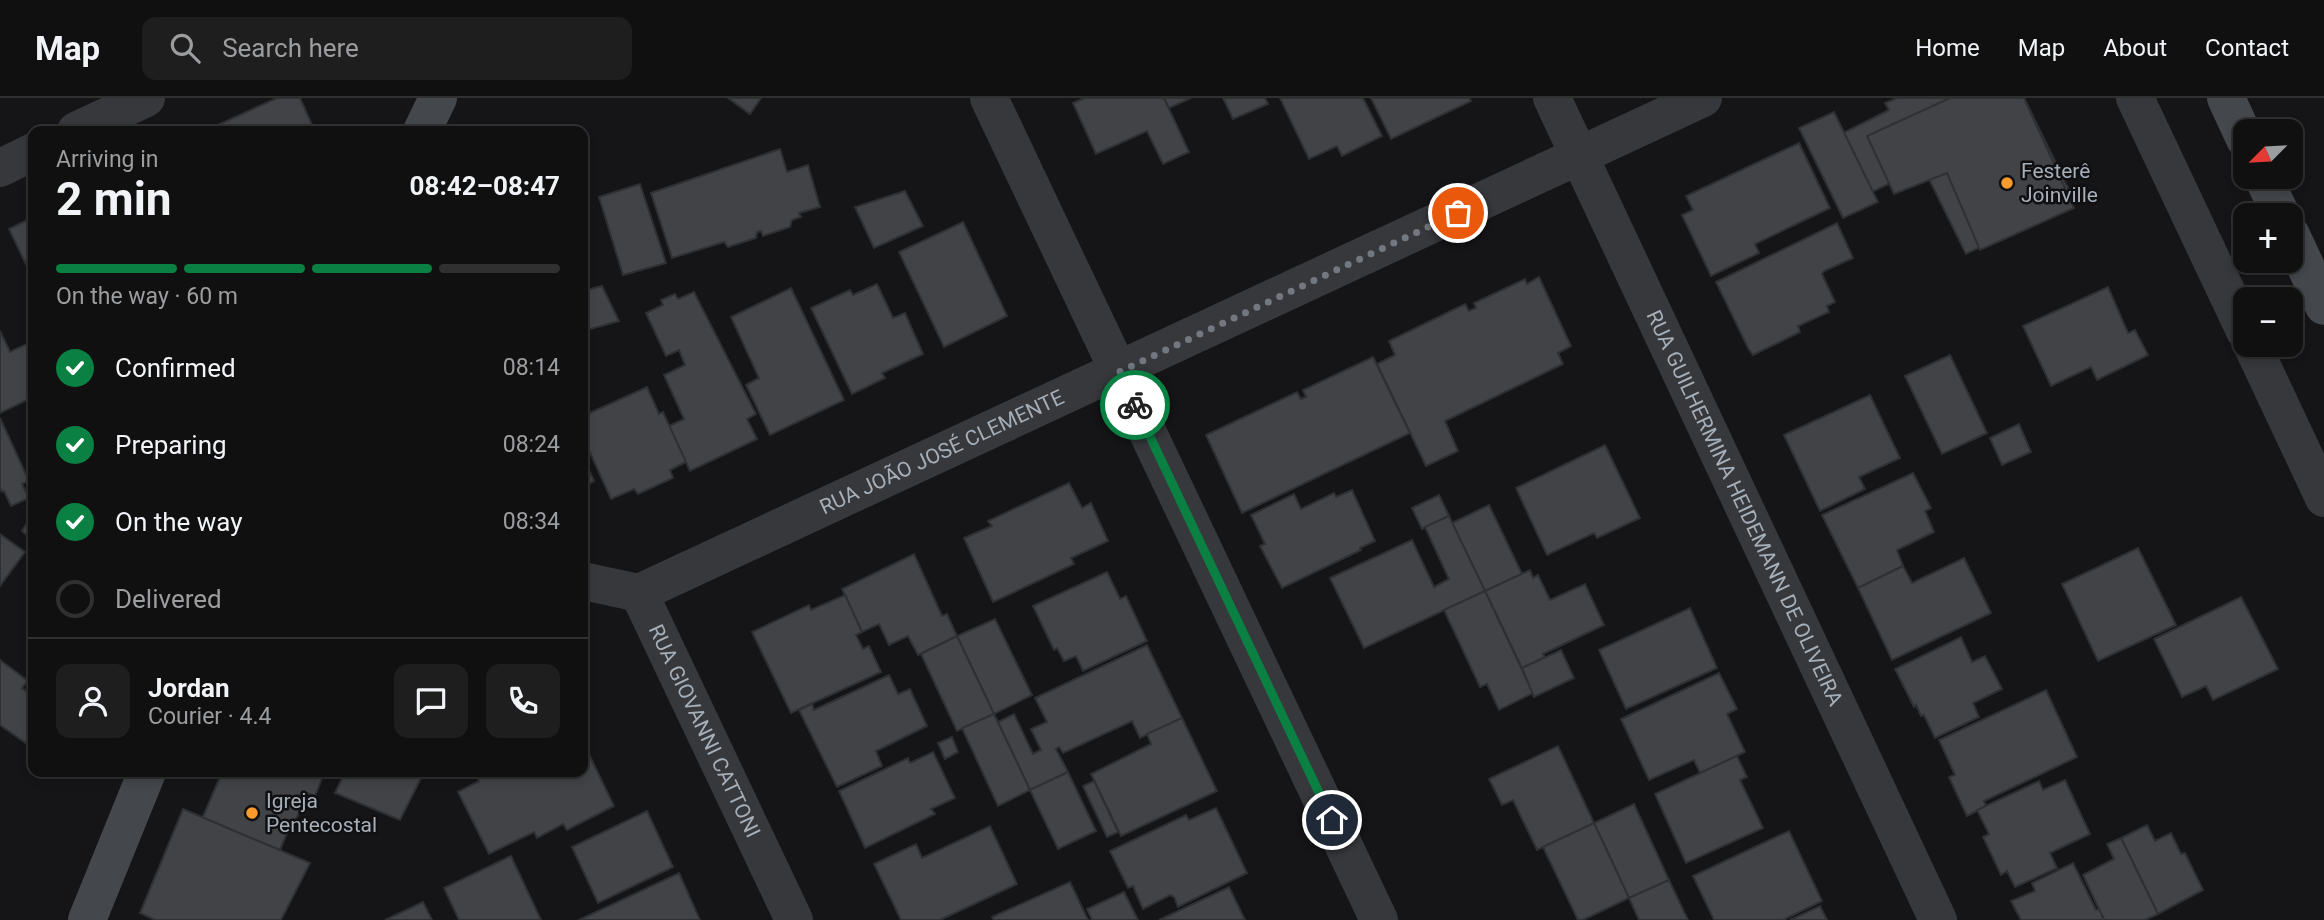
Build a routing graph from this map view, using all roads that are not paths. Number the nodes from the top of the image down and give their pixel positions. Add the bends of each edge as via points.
1 (146, 98) edge
2 (438, 98) edge
3 (989, 98) edge
4 (1552, 98) edge
5 (1703, 98) edge
6 (2135, 98) edge
7 (2226, 98) edge
8 (2236, 119) edge
9 (87, 126) edge
10 (424, 126) edge
11 (28, 154) edge
12 (1579, 156) junction
13 (0, 168) edge
14 (2303, 261) edge
15 (2233, 306) edge
16 (2324, 306) edge
17 (2258, 357) edge
18 (1119, 372) junction
19 (2324, 498) edge
20 (588, 582) edge
21 (639, 593) junction
22 (146, 777) edge
23 (86, 920) edge
24 (794, 920) edge
25 (1379, 920) edge
26 (1938, 920) edge

1 - 9 street
2 - 10 street
3 - 18 street
4 - 12 street, RUA GUILHERMINA HEIDEMANN DE OLIVEIRA
5 - 12 street, RUA JOÃO JOSÉ CLEMENTE
6 - 15 street
7 - 8 street
11 - 13 street
12 - 18 street, RUA JOÃO JOSÉ CLEMENTE
12 - 26 street, RUA GUILHERMINA HEIDEMANN DE OLIVEIRA
14 - 16 street
17 - 19 street
18 - 21 street, RUA JOÃO JOSÉ CLEMENTE
18 - 25 street
20 - 21 street
21 - 24 street, RUA GIOVANNI CATTONI
22 - 23 street

